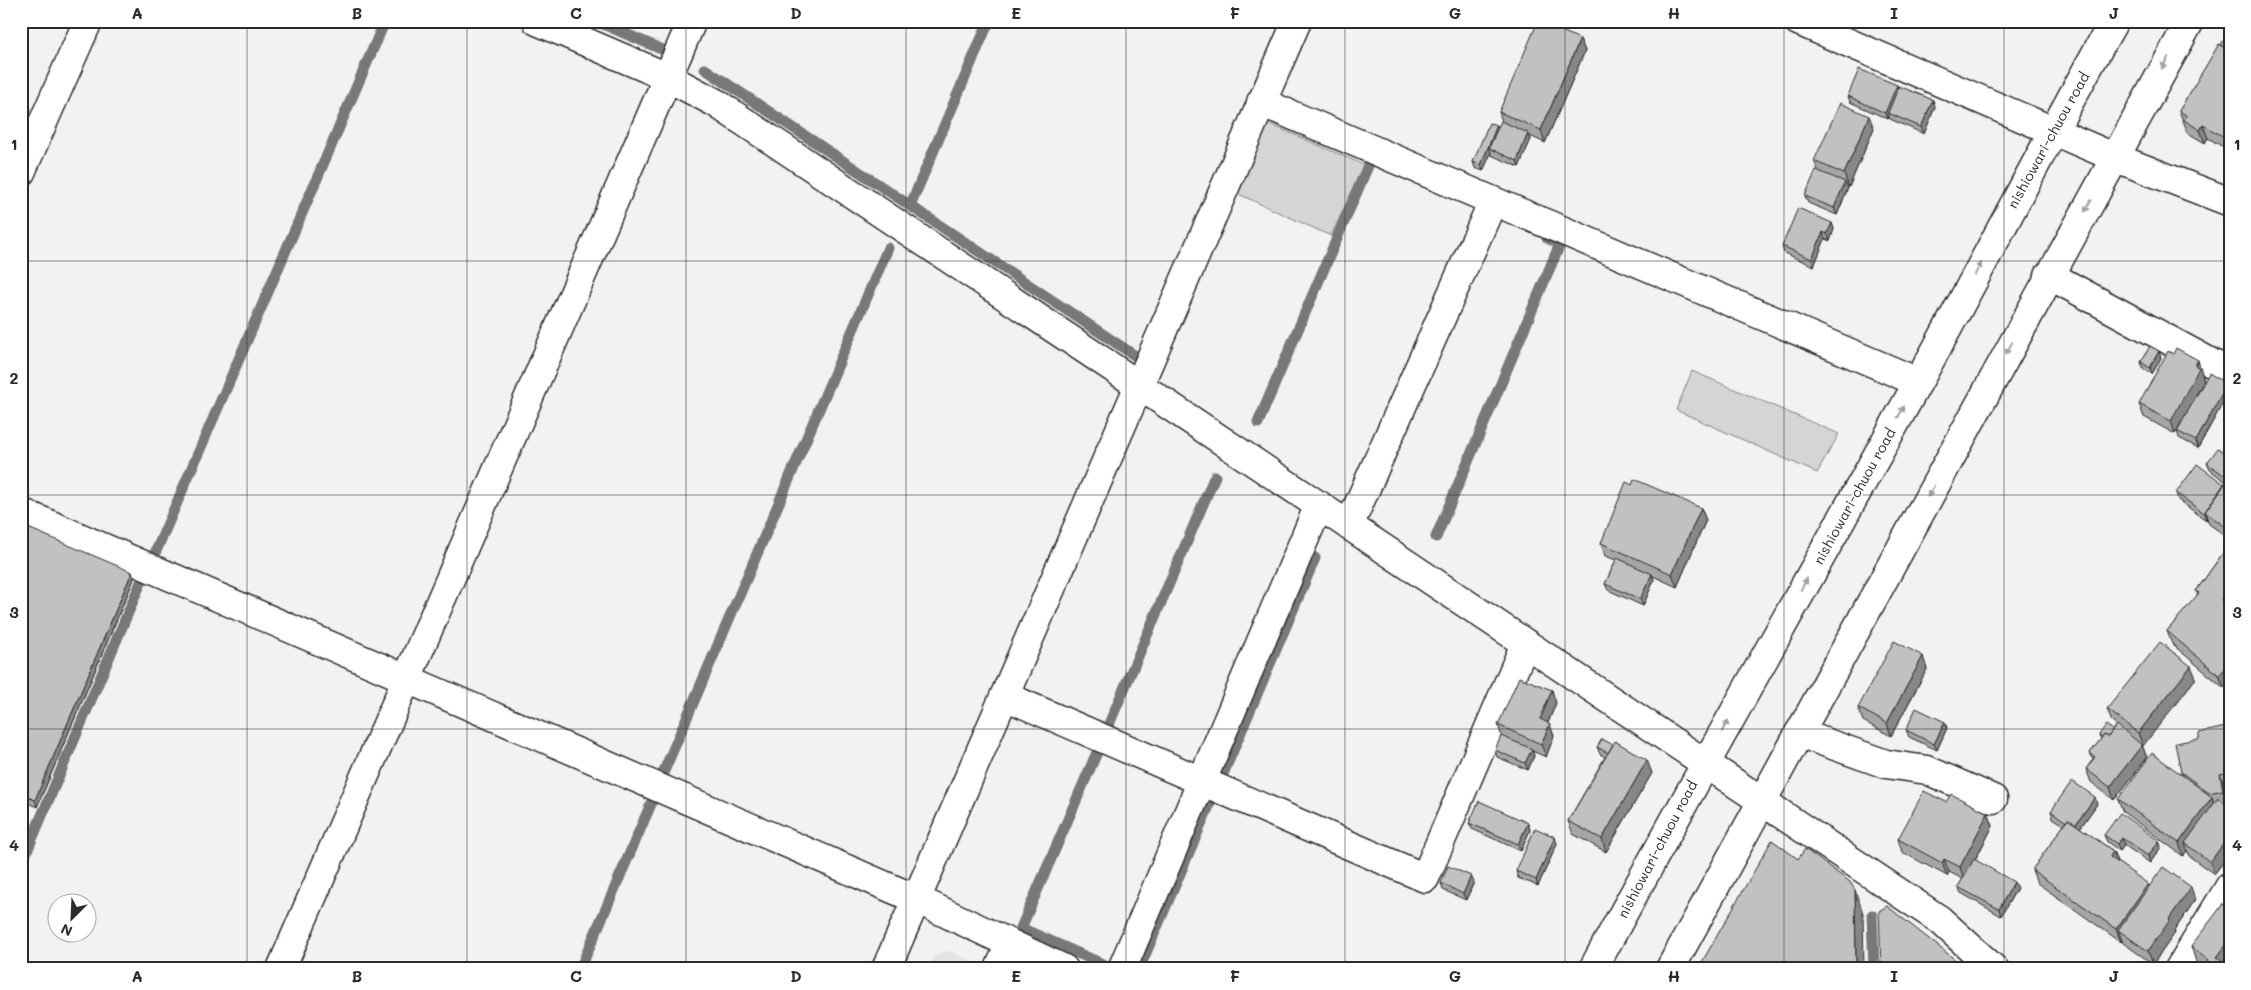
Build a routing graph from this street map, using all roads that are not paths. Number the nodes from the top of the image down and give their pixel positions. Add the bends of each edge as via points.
1 (88, 21) edge
2 (537, 21) edge
3 (692, 21) edge
4 (1297, 21) edge
5 (1798, 21) edge
6 (2114, 21) edge
7 (2190, 21) edge
8 (667, 77) junction
9 (1261, 102) junction
10 (2052, 131) junction
11 (2116, 158) junction
12 (21, 172) edge
13 (1493, 201) junction
14 (2230, 202) edge
15 (2049, 275) junction
16 (2230, 373) edge
17 (1918, 382) junction
18 (1138, 385) junction
19 (1319, 505) junction
20 (21, 512) edge
21 (1349, 526) junction
22 (1525, 644) junction
23 (407, 680) junction
24 (1005, 696) junction
25 (1799, 733) junction
26 (1704, 763) junction
27 (1202, 781) junction
28 (1993, 799) dead end
29 (1761, 802) junction
30 (2230, 886) edge
31 (916, 899) junction
32 (1010, 944) junction
33 (281, 969) edge
34 (886, 969) edge
35 (999, 969) edge
36 (1064, 969) edge
37 (1122, 969) edge
38 (1592, 969) edge
39 (1670, 969) edge
40 (1994, 969) edge
41 (2179, 969) edge

1 - 12 street
2 - 8 street
3 - 8 street
4 - 9 street
5 - 10 street
6 - 10 street, nishiowari-chuou road
7 -> 11 street
8 - 18 street via 716,103
8 - 23 street
9 - 13 street
9 - 18 street
10 - 11 street
17 -> 10 street, nishiowari-chuou road
11 - 14 street
11 -> 15 street
13 - 17 street
13 - 21 street
15 - 16 street
15 -> 25 street
26 -> 17 street, nishiowari-chuou road
18 - 19 street
18 - 24 street
19 - 21 street
19 - 27 street
20 - 23 street
21 - 22 street
22 - 26 street
22 - 27 street via 1425,878
23 - 31 street
23 - 33 street
24 - 27 street
24 - 31 street
25 - 28 street via 1886,764 1927,770
25 - 29 street
26 - 29 street
26 - 38 street, nishiowari-chuou road
27 - 37 street
29 - 39 street
29 - 40 street via 1940,920
30 - 41 street
31 - 32 street
31 - 34 street
32 - 35 street
32 - 36 street

